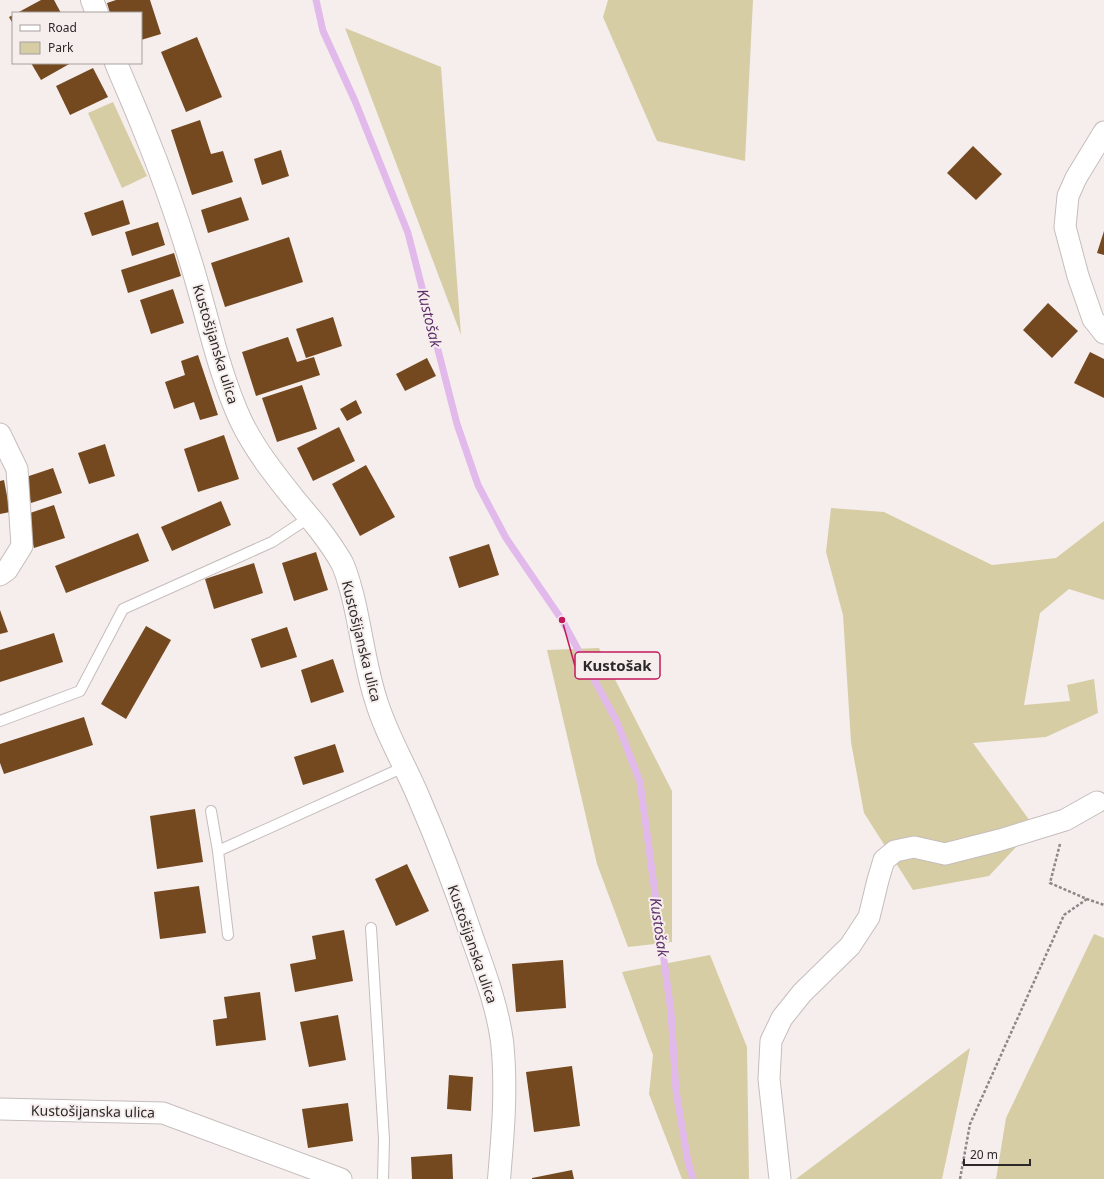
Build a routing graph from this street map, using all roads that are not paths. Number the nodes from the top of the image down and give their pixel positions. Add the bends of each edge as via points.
1 (92, 0) edge
2 (97, 12) edge
3 (116, 64) edge
4 (1104, 132) edge
5 (1104, 333) edge
6 (0, 434) edge
7 (310, 517) junction
8 (0, 574) edge
9 (0, 721) edge
10 (404, 767) junction
11 (1097, 802) dead end
12 (211, 811) dead end
13 (218, 850) junction
14 (371, 928) dead end
15 (228, 935) dead end
16 (0, 1109) edge
17 (341, 1179) edge
18 (383, 1179) edge
19 (499, 1179) edge
20 (780, 1179) edge

1 - 2 street
3 - 7 street, Kustošijanska ulica via 144,129 176,218 219,363 242,422 273,473
4 - 5 street via 1068,196 1066,227 1090,312
6 - 8 street via 17,469 22,546 7,570
7 - 9 lane via 272,542 123,608 80,691
7 - 10 street, Kustošijanska ulica via 343,565 357,612 375,697
10 - 13 lane
10 - 19 street, Kustošijanska ulica via 462,907 496,1011 504,1071
11 - 20 street via 1065,820 1000,840 945,854 914,847 895,851 884,860 869,917 850,946 802,993 782,1018 771,1041 769,1079
12 - 13 lane
13 - 15 lane
14 - 18 lane via 384,1139
16 - 17 street, Kustošijanska ulica via 163,1113

